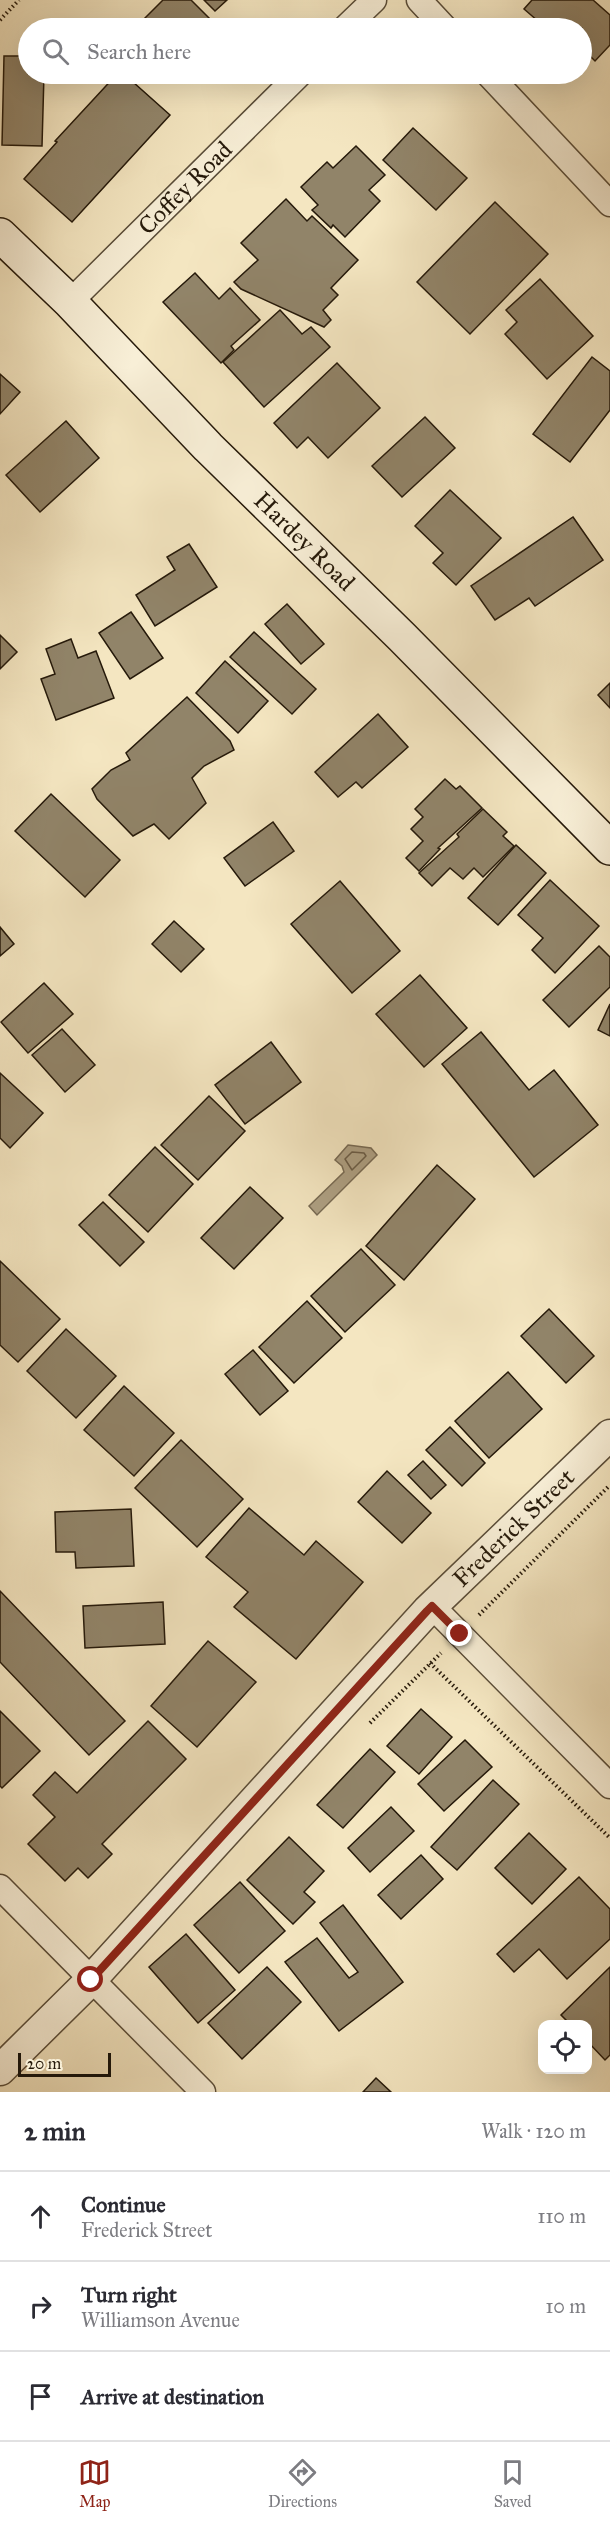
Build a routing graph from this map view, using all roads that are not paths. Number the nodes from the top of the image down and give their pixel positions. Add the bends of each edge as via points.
1 (374, 0) edge
2 (419, 0) edge
3 (355, 18) edge
4 (436, 18) edge
5 (290, 84) edge
6 (497, 84) edge
7 (610, 204) edge
8 (0, 235) edge
9 (69, 302) junction
10 (610, 848) edge
11 (610, 1435) edge
12 (432, 1606) junction
13 (610, 1786) edge
14 (0, 1887) edge
15 (91, 1980) junction
16 (0, 2070) edge
17 (203, 2092) edge

1 - 3 street
2 - 4 street
5 - 9 street, Coffey Road
6 - 7 street
8 - 9 main road, Hardey Road
9 - 10 main road, Hardey Road via 208,447
11 - 12 street, Frederick Street
12 - 13 street
12 - 15 street, Frederick Street
14 - 15 street
15 - 16 street, Frederick Street
15 - 17 street

